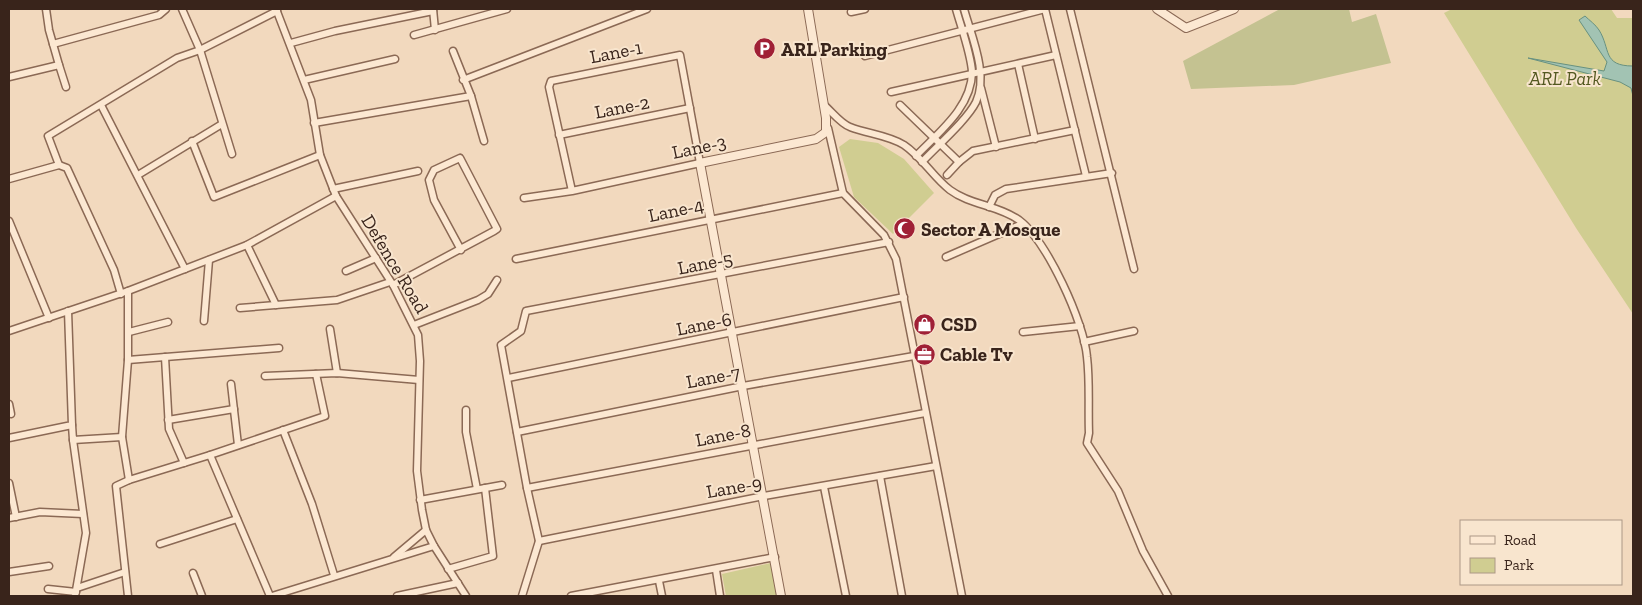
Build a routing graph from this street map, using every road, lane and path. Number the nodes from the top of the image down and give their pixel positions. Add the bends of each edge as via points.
1 (46, 9) edge
2 (166, 9) edge
3 (182, 9) edge
4 (507, 9) edge
5 (647, 9) edge
6 (808, 9) edge
7 (865, 9) edge
8 (956, 9) edge
9 (964, 9) edge
10 (1045, 9) edge
11 (1070, 9) edge
12 (1157, 9) edge
13 (1234, 9) edge
14 (277, 10) edge
15 (433, 10) edge
16 (851, 12) dead end
17 (435, 30) junction
18 (969, 30) junction
19 (962, 32) junction
20 (414, 35) dead end
21 (52, 44) junction
22 (291, 44) junction
23 (200, 50) junction
24 (453, 51) dead end
25 (1056, 55) junction
26 (865, 56) dead end
27 (395, 59) dead end
28 (1018, 64) junction
29 (59, 65) junction
30 (980, 72) junction
31 (971, 74) junction
32 (9, 78) edge
33 (304, 80) junction
34 (463, 80) junction
35 (979, 85) junction
36 (66, 87) dead end
37 (891, 92) dead end
38 (471, 96) junction
39 (101, 105) junction
40 (824, 105) junction
41 (900, 105) dead end
42 (690, 108) junction
43 (314, 123) junction
44 (222, 124) junction
45 (828, 128) junction
46 (1075, 130) junction
47 (559, 134) junction
48 (934, 137) junction
49 (1035, 138) junction
50 (192, 141) junction
51 (484, 141) dead end
52 (940, 143) junction
53 (996, 147) junction
54 (232, 154) dead end
55 (320, 155) junction
56 (916, 156) junction
57 (922, 162) junction
58 (959, 162) junction
59 (700, 163) junction
60 (59, 165) junction
61 (418, 171) dead end
62 (1112, 172) junction
63 (138, 175) junction
64 (947, 175) dead end
65 (1086, 176) junction
66 (9, 180) edge
67 (572, 191) junction
68 (335, 193) junction
69 (843, 193) junction
70 (524, 198) dead end
71 (989, 207) junction
72 (711, 218) junction
73 (9, 221) edge
74 (1022, 224) junction
75 (889, 242) junction
76 (247, 245) junction
77 (461, 250) junction
78 (946, 257) dead end
79 (376, 258) junction
80 (516, 259) dead end
81 (209, 260) junction
82 (185, 269) junction
83 (1134, 269) dead end
84 (346, 271) dead end
85 (722, 275) junction
86 (497, 280) dead end
87 (391, 284) junction
88 (128, 291) junction
89 (121, 294) junction
90 (904, 297) junction
91 (276, 306) junction
92 (240, 308) dead end
93 (68, 311) junction
94 (49, 318) junction
95 (204, 321) dead end
96 (168, 322) dead end
97 (414, 325) junction
98 (1080, 326) junction
99 (330, 330) dead end
100 (9, 331) edge
101 (1134, 331) dead end
102 (129, 332) junction
103 (1023, 332) dead end
104 (733, 333) junction
105 (1084, 342) junction
106 (279, 348) dead end
107 (914, 356) junction
108 (165, 357) junction
109 (128, 360) junction
110 (338, 373) junction
111 (316, 374) junction
112 (265, 376) dead end
113 (508, 378) junction
114 (419, 380) junction
115 (231, 384) dead end
116 (743, 386) junction
117 (9, 404) edge
118 (234, 409) junction
119 (466, 410) dead end
120 (925, 413) junction
121 (11, 414) dead end
122 (168, 420) junction
123 (72, 425) junction
124 (282, 430) junction
125 (517, 432) junction
126 (122, 437) junction
127 (9, 438) edge
128 (73, 440) junction
129 (754, 444) junction
130 (238, 445) junction
131 (210, 454) junction
132 (184, 463) junction
133 (936, 466) junction
134 (880, 476) junction
135 (129, 480) junction
136 (9, 483) edge
137 (502, 485) dead end
138 (824, 487) junction
139 (485, 488) junction
140 (526, 488) junction
141 (477, 489) junction
142 (764, 496) junction
143 (420, 500) junction
144 (83, 514) junction
145 (12, 517) edge
146 (237, 519) junction
147 (426, 530) junction
148 (539, 541) junction
149 (160, 544) dead end
150 (434, 546) junction
151 (775, 557) junction
152 (391, 560) junction
153 (49, 566) dead end
154 (448, 569) junction
155 (716, 570) junction
156 (9, 572) edge
157 (125, 572) junction
158 (193, 573) dead end
159 (334, 575) junction
160 (659, 580) junction
161 (458, 583) junction
162 (48, 589) dead end
163 (76, 592) edge
164 (605, 594) edge
165 (128, 596) edge
166 (202, 596) edge
167 (271, 596) edge
168 (397, 596) edge
169 (466, 596) edge
170 (522, 596) edge
171 (571, 596) edge
172 (662, 596) edge
173 (720, 596) edge
174 (781, 596) edge
175 (846, 596) edge
176 (902, 596) edge
177 (962, 596) edge
178 (1168, 596) edge

1 - 21 street
2 - 21 street via 159,15
3 - 23 street
4 - 17 street
5 - 34 street
6 - 40 street
7 - 16 street
8 - 19 street
9 - 18 street
10 - 18 street
10 - 25 street
11 - 62 street
12 - 13 street via 1186,28
14 - 22 street, Defence Road
14 - 23 street
15 - 17 street
15 - 22 street
17 - 20 street
18 - 19 street
18 - 30 street
19 - 26 street
19 - 31 street
21 - 29 street
22 - 33 street, Defence Road
23 - 39 street via 177,58
23 - 44 street
24 - 34 street
25 - 28 street
25 - 46 street
27 - 33 street
28 - 30 street
28 - 49 street
29 - 32 street
29 - 36 street
30 - 31 street
30 - 35 street
31 - 37 street
31 - 48 street via 961,106
33 - 43 street, Defence Road
34 - 38 street
35 - 52 street via 975,102
35 - 53 street
38 - 43 street
38 - 51 street
39 - 60 street via 48,136
39 - 63 street
40 - 45 street
40 - 56 street via 848,127 894,140
41 - 48 street
42 - 47 street, Lane-2
42 - 47 street, Lane-1 via 680,55 558,78 551,81 549,87
42 - 59 street
43 - 55 street, Defence Road
44 - 50 street
44 - 54 street
45 - 59 street, Lane-3 via 816,139
45 - 69 street
46 - 49 street
46 - 65 street
47 - 67 street
48 - 52 street
48 - 56 street
49 - 53 street
50 - 55 street via 214,197
50 - 63 street
52 - 57 street
52 - 58 street
53 - 58 street via 973,151
55 - 68 street, Defence Road
56 - 57 street
57 - 71 street via 948,189 960,197
58 - 64 street
59 - 67 street, Lane-3
59 - 72 street
60 - 66 street
60 - 89 street via 69,171 114,270
61 - 68 street
62 - 65 street
62 - 83 street
63 - 82 street
65 - 71 street via 1006,189 995,195
67 - 70 street, Lane-3
68 - 76 street
68 - 79 street, Defence Road
69 - 72 street, Lane-4
69 - 75 street
71 - 74 street
72 - 80 street, Lane-4
72 - 85 street
73 - 94 street
74 - 78 street
74 - 98 street via 1044,250
75 - 85 street, Lane-5
75 - 90 street
76 - 81 street
76 - 91 street
77 - 77 street via 497,228 460,158 434,170 429,180 434,200
77 - 87 street
79 - 84 street
79 - 87 street, Defence Road
81 - 82 street
81 - 95 street
82 - 88 street
85 - 104 street
85 - 113 street, Lane-5 via 526,311 521,330 502,345
86 - 97 street via 488,294 478,300
87 - 91 street via 337,300
87 - 97 street, Defence Road
88 - 89 street
88 - 102 street
89 - 93 street
90 - 104 street, Lane-6
90 - 107 street
91 - 92 street
93 - 94 street
93 - 123 street
94 - 100 street
96 - 102 street
97 - 114 street, Defence Road via 418,335
98 - 103 street
98 - 105 street
99 - 110 street
101 - 105 street
102 - 109 street
104 - 113 street, Lane-6
104 - 116 street
105 - 178 street via 1088,366 1087,443 1118,491 1143,551
106 - 108 street
107 - 116 street, Lane-7
107 - 120 street
108 - 109 street
108 - 122 street
109 - 126 street
110 - 111 street
110 - 114 street
111 - 112 street
111 - 124 street via 325,416
113 - 125 street
114 - 143 street, Defence Road via 417,471
115 - 118 street
116 - 125 street, Lane-7
116 - 129 street
117 - 121 street
118 - 122 street
118 - 130 street
119 - 141 street via 466,432
120 - 129 street, Lane-8
120 - 133 street
122 - 132 street
123 - 127 street
123 - 128 street
124 - 130 street
124 - 159 street via 309,496
125 - 140 street
126 - 128 street
126 - 135 street
128 - 144 street
129 - 140 street, Lane-8
129 - 142 street
130 - 131 street
131 - 132 street
131 - 146 street
132 - 135 street
133 - 134 street, Lane-9
133 - 177 street
134 - 138 street, Lane-9
134 - 176 street
135 - 157 street via 116,486
136 - 145 street
137 - 139 street
138 - 142 street, Lane-9
138 - 175 street
139 - 141 street
139 - 154 street via 493,556
140 - 148 street
141 - 143 street
142 - 148 street, Lane-9
142 - 151 street
143 - 147 street, Defence Road
144 - 145 street via 40,512
144 - 163 street via 86,533
146 - 149 street
146 - 167 street
147 - 150 street, Defence Road
147 - 152 street
148 - 170 street
150 - 152 street
150 - 154 street, Defence Road
151 - 155 street
151 - 174 street
152 - 159 street
153 - 156 street
154 - 161 street, Defence Road
155 - 160 street
155 - 173 street
157 - 163 street
157 - 165 street
158 - 166 street
159 - 167 street
160 - 164 street
160 - 172 street
161 - 168 street
161 - 169 street, Defence Road
162 - 163 street
164 - 171 street

